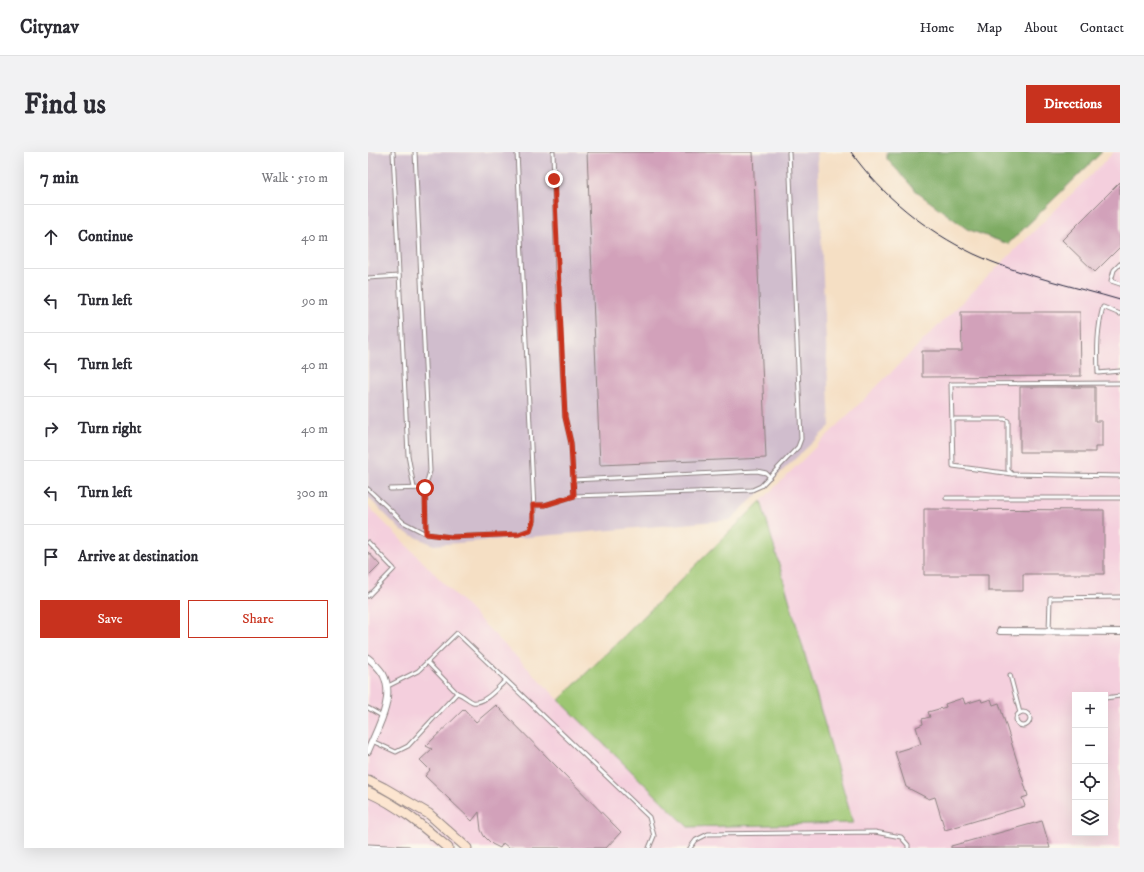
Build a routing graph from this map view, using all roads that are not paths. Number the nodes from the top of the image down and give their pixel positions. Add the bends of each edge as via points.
1 (392, 152) edge
2 (416, 152) edge
3 (517, 152) edge
4 (553, 152) edge
5 (789, 152) edge
6 (1120, 264) edge
7 (399, 276) junction
8 (368, 278) edge
9 (1120, 284) edge
10 (1120, 314) edge
11 (1120, 371) edge
12 (1120, 383) edge
13 (952, 419) junction
14 (1012, 474) junction
15 (1120, 476) edge
16 (770, 477) junction
17 (573, 480) junction
18 (414, 488) junction
19 (425, 488) junction
20 (368, 489) edge
21 (390, 489) dead end
22 (574, 496) junction
23 (946, 498) dead end
24 (1120, 498) edge
25 (533, 505) junction
26 (426, 534) junction
27 (368, 542) edge
28 (368, 596) edge
29 (1120, 597) edge
30 (1000, 631) dead end
31 (1049, 632) junction
32 (1120, 632) edge
33 (368, 658) edge
34 (427, 662) junction
35 (1010, 675) dead end
36 (506, 680) junction
37 (386, 687) junction
38 (457, 693) junction
39 (1120, 696) edge
40 (1108, 698) edge
41 (368, 708) edge
42 (1020, 713) junction
43 (382, 716) junction
44 (372, 741) junction
45 (368, 751) edge
46 (368, 780) edge
47 (368, 792) edge
48 (368, 846) edge
49 (408, 848) edge
50 (448, 848) edge
51 (467, 848) edge
52 (650, 848) edge
53 (690, 848) edge
54 (908, 848) edge

1 - 7 lane
2 - 19 lane via 430,471
3 - 25 lane
4 - 17 lane via 565,417 571,443
5 - 16 lane via 801,439 798,447
6 - 9 lane via 1114,270 1111,281
7 - 8 lane
7 - 18 lane via 408,455
10 - 11 lane via 1103,307 1097,345 1098,373
12 - 13 lane via 951,384
13 - 14 lane via 952,466
13 - 14 lane via 1008,421 1008,470
14 - 15 lane
16 - 17 lane via 757,471
16 - 22 lane via 761,486 752,490
17 - 22 lane
18 - 19 lane
18 - 21 lane
19 - 26 lane
20 - 26 lane via 403,522
22 - 25 lane via 545,505
23 - 24 lane
25 - 26 lane via 530,530 519,534 451,537
27 - 28 lane via 394,569
29 - 31 lane via 1050,598
30 - 31 street
31 - 32 street
33 - 37 street via 382,674
34 - 36 lane via 457,633
34 - 37 lane via 418,671
34 - 38 lane
35 - 42 lane
36 - 38 lane via 480,702 471,701
36 - 52 lane via 649,817 654,836
37 - 43 street via 386,702
38 - 44 lane via 408,746 396,752
39 - 40 lane
41 - 43 lane
42 - 42 lane via 1029,716 1025,726 1020,726 1016,720
43 - 44 street
44 - 45 street
46 - 51 street via 429,814
47 - 50 street via 400,810
48 - 49 lane
53 - 54 lane via 696,840 708,834 875,832 901,837

